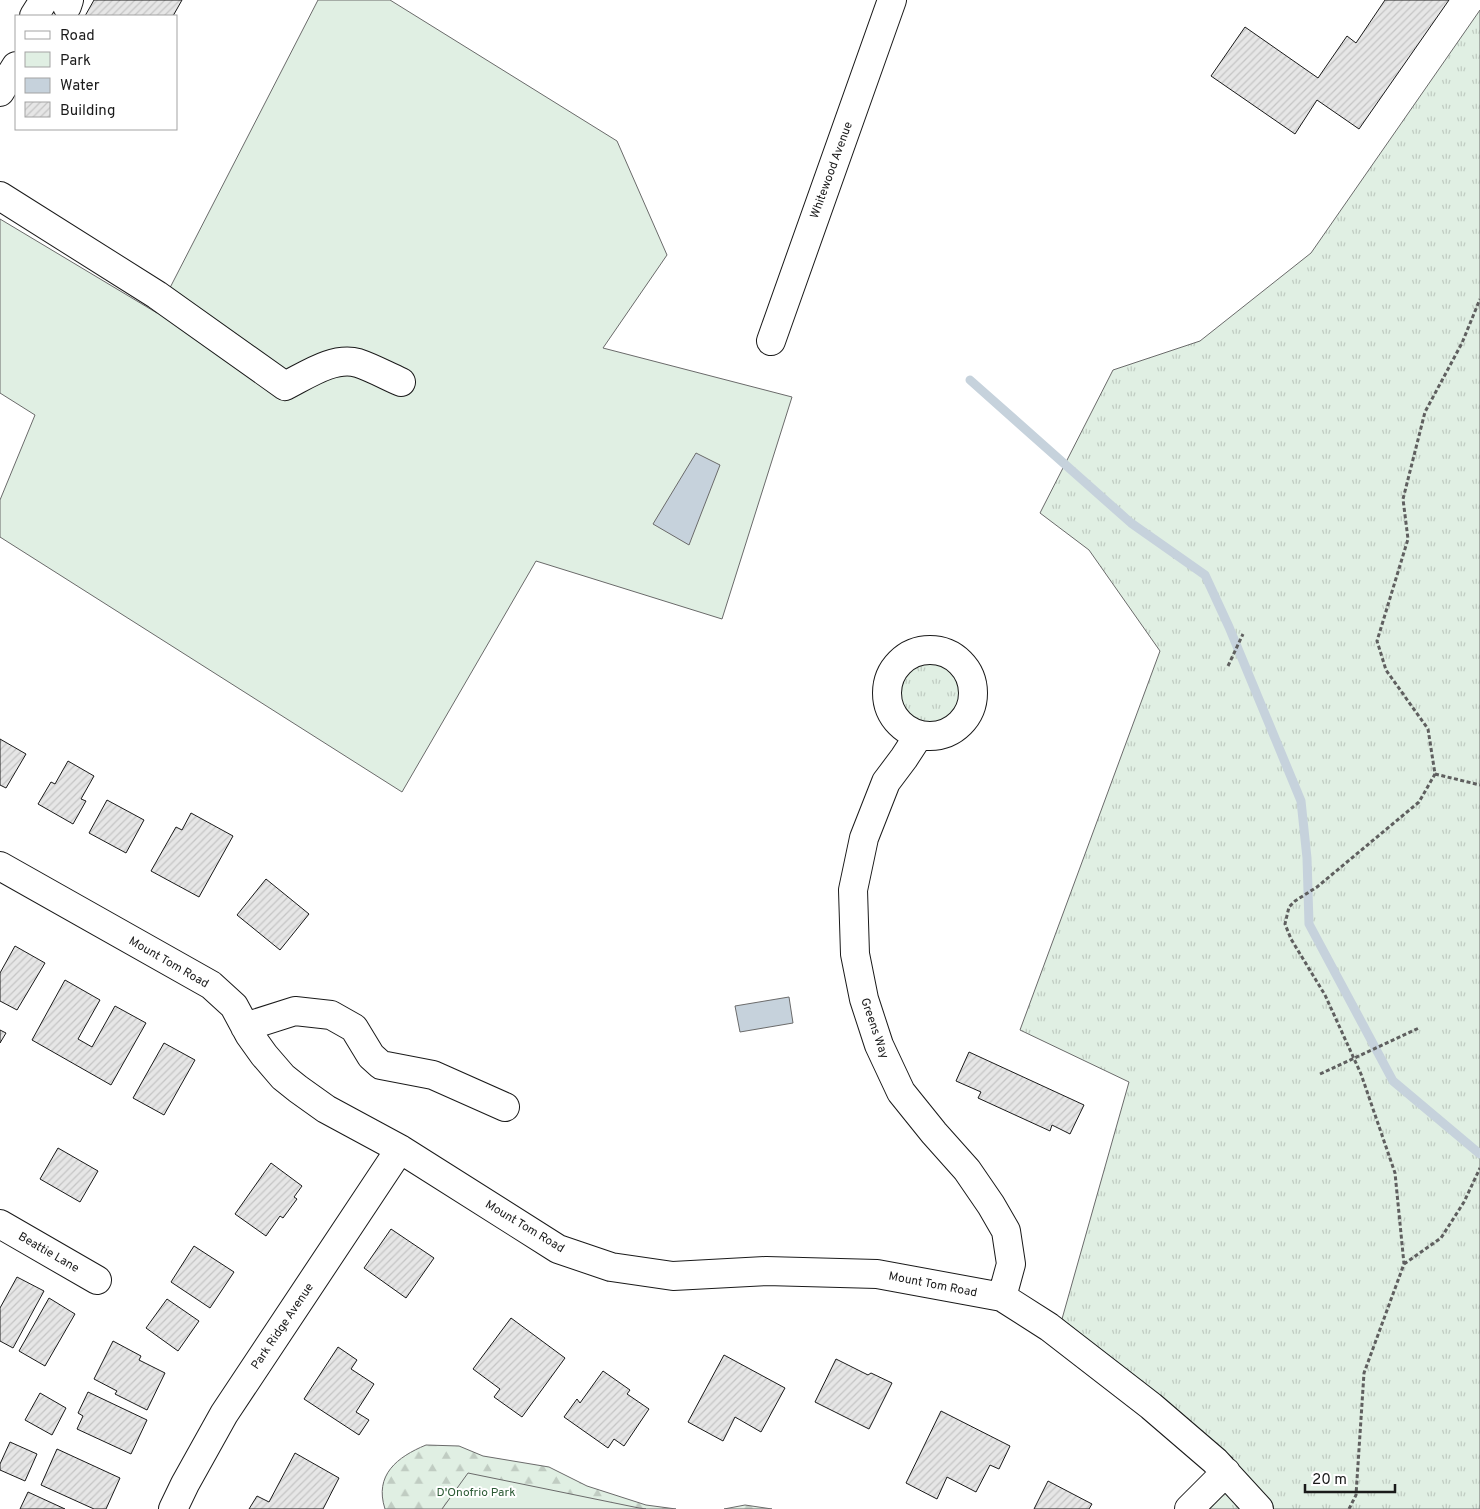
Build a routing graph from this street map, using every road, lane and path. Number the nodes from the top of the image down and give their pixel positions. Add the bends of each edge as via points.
1 (892, 0) edge
2 (60, 2) edge
3 (36, 15) edge
4 (15, 68) edge
5 (0, 92) edge
6 (0, 196) edge
7 (1480, 299) edge
8 (771, 341) dead end
9 (401, 382) dead end
10 (1243, 634) dead end
11 (1228, 666) dead end
12 (919, 735) dead end
13 (1435, 774) junction
14 (1480, 786) edge
15 (0, 866) edge
16 (245, 1027) junction
17 (1419, 1028) dead end
18 (1320, 1074) dead end
19 (505, 1107) dead end
20 (400, 1149) junction
21 (1479, 1170) edge
22 (0, 1224) edge
23 (1404, 1264) junction
24 (97, 1280) dead end
25 (1002, 1297) junction
26 (1226, 1472) junction
27 (173, 1509) edge
28 (1189, 1509) edge
29 (1259, 1509) edge
30 (1349, 1509) edge

1 - 8 street, Whitewood Avenue
2 - 3 street
4 - 5 street
6 - 9 street via 157,295 285,386 341,362 357,363
7 - 13 path via 1462,343 1425,412 1403,499 1408,539 1377,641 1386,670 1428,729
10 - 11 path
12 - 25 street, Greens Way via 886,782 864,838 853,890 855,954 864,999 879,1045 901,1092 966,1170 1006,1231 1011,1264
13 - 14 path
13 - 23 path via 1419,802 1289,907 1286,924 1291,939 1325,995 1361,1074 1395,1173
15 - 16 street, Mount Tom Road via 211,985 234,1006
16 - 19 street via 295,1010 331,1015 354,1028 371,1056 381,1065 433,1075
16 - 20 street, Mount Tom Road via 283,1077 326,1109
17 - 18 path, bridge
20 - 25 street, Mount Tom Road via 558,1249 611,1267 673,1276 766,1271 877,1274
20 - 27 street, Park Ridge Avenue via 224,1414
21 - 23 path via 1464,1202 1441,1238
22 - 24 street, Beattie Lane
23 - 30 path via 1364,1373 1356,1496
25 - 26 street, Mount Tom Road via 1099,1365
26 - 28 street
26 - 29 street, Mount Tom Road

